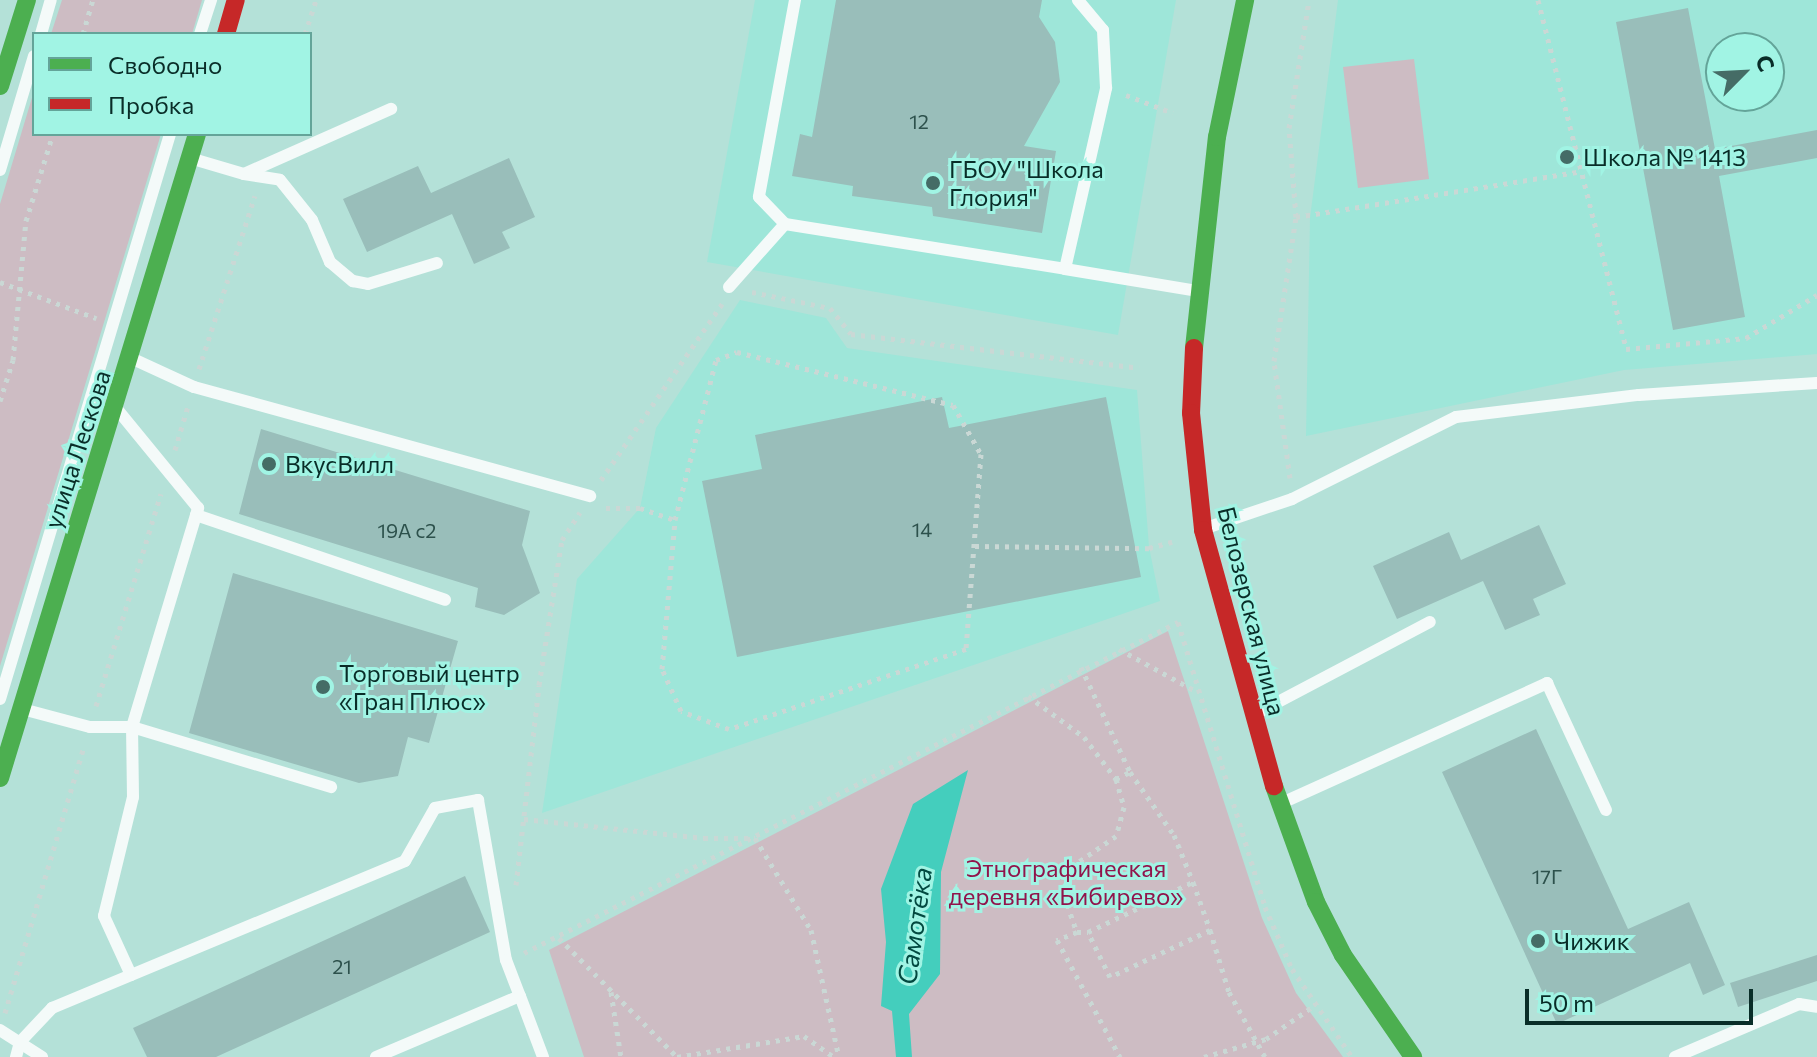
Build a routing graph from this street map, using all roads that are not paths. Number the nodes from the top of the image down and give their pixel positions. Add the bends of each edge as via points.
1 (27, 0) edge
2 (51, 0) edge
3 (211, 0) edge
4 (236, 0) edge
5 (795, 0) edge
6 (1078, 0) edge
7 (1245, 0) edge
8 (42, 32) edge
9 (201, 32) edge
10 (227, 32) edge
11 (32, 63) edge
12 (0, 86) edge
13 (391, 109) dead end
14 (169, 136) edge
15 (196, 136) edge
16 (190, 158) junction
17 (0, 170) edge
18 (244, 174) junction
19 (785, 224) junction
20 (437, 263) dead end
21 (1065, 269) junction
22 (729, 287) road end
23 (1196, 291) junction
24 (130, 358) junction
25 (1817, 383) edge
26 (116, 407) junction
27 (590, 496) road end
28 (196, 515) junction
29 (1203, 530) junction
30 (445, 600) dead end
31 (1430, 622) dead end
32 (0, 699) edge
33 (19, 708) junction
34 (1253, 716) junction
35 (132, 727) junction
36 (0, 778) edge
37 (331, 787) dead end
38 (1279, 803) junction
39 (1606, 810) dead end
40 (131, 975) junction
41 (520, 996) junction
42 (1817, 1007) edge
43 (0, 1027) edge
44 (20, 1042) junction
45 (16, 1057) edge
46 (42, 1057) edge
47 (376, 1057) edge
48 (543, 1057) edge
49 (1413, 1057) edge
50 (1675, 1057) edge

1 - 12 street
2 - 8 lane
3 - 9 lane
4 - 10 street
5 - 19 lane via 759,197
6 - 21 lane via 1103,30 1106,88
7 - 23 street, Белозерская улица via 1217,137
11 - 17 lane
13 - 18 lane
14 - 32 lane, улица Лескова
15 - 16 street, улица Лескова
16 - 18 lane
16 - 24 street, улица Лескова
18 - 20 lane via 280,180 312,220 330,262 353,281 368,284
19 - 21 lane
19 - 22 lane
21 - 23 lane
23 - 29 street, Белозерская улица via 1191,413
24 - 26 street, улица Лескова
24 - 27 lane via 194,387
25 - 29 lane via 1639,395 1456,417 1292,499
26 - 28 lane via 170,467 198,508
26 - 33 street, улица Лескова
28 - 30 lane
28 - 35 lane
29 - 34 street, Белозерская улица
31 - 34 lane
33 - 35 lane via 90,727
33 - 36 street, улица Лескова
34 - 38 street, Белозерская улица
35 - 37 lane
35 - 40 lane via 133,797 104,916
38 - 39 lane via 1547,683
38 - 49 street, Белозерская улица via 1316,902 1343,955
40 - 41 lane via 405,861 435,808 478,800 506,960
40 - 44 lane via 52,1008
41 - 47 lane
41 - 48 lane
42 - 50 lane via 1799,1004
43 - 44 lane
44 - 45 lane
44 - 46 lane

